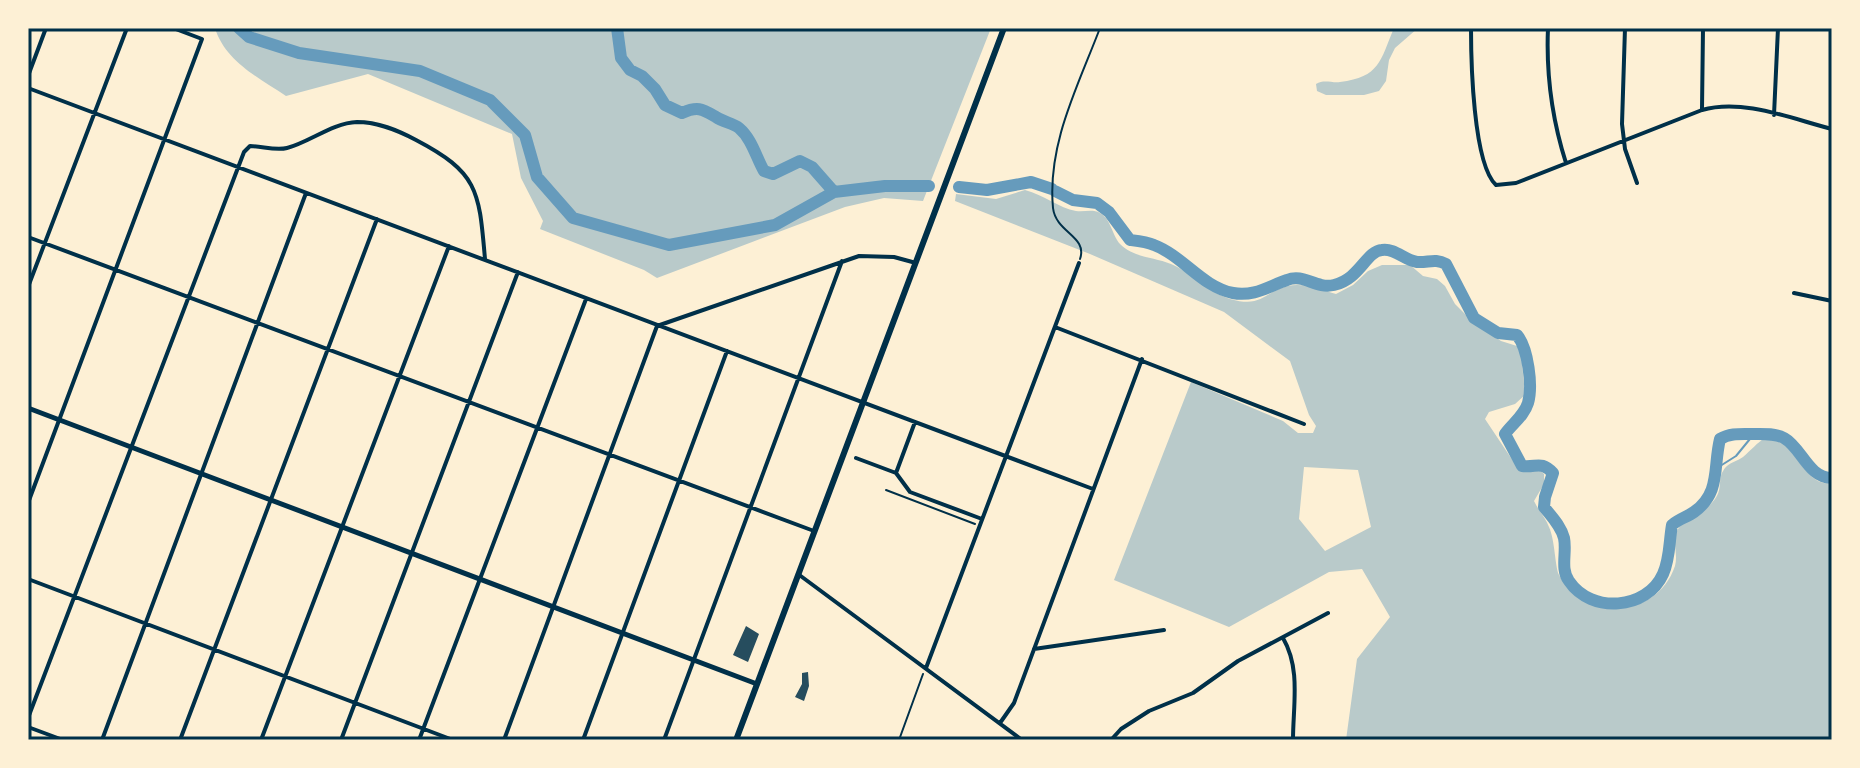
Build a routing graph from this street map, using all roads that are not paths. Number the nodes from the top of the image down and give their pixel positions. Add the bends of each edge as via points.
1 (46, 28) edge
2 (127, 28) edge
3 (173, 28) edge
4 (1004, 28) edge
5 (1471, 28) edge
6 (1548, 28) edge
7 (1625, 28) edge
8 (1703, 28) edge
9 (1778, 28) edge
10 (28, 76) edge
11 (28, 88) edge
12 (1702, 110) junction
13 (94, 114) junction
14 (1774, 115) junction
15 (1832, 129) edge
16 (164, 140) junction
17 (1624, 140) junction
18 (1566, 163) junction
19 (238, 167) junction
20 (1637, 183) dead end
21 (306, 193) junction
22 (377, 219) junction
23 (28, 237) edge
24 (44, 243) junction
25 (449, 246) junction
26 (485, 260) junction
27 (842, 261) junction
28 (916, 263) junction
29 (1079, 263) road end
30 (116, 269) junction
31 (518, 272) junction
32 (28, 287) edge
33 (1794, 293) dead end
34 (187, 296) junction
35 (586, 299) junction
36 (1832, 301) edge
37 (256, 323) junction
38 (657, 326) junction
39 (1055, 327) junction
40 (328, 350) junction
41 (727, 351) junction
42 (1142, 359) junction
43 (400, 375) junction
44 (798, 378) junction
45 (469, 402) junction
46 (863, 402) junction
47 (28, 408) edge
48 (59, 420) junction
49 (915, 422) junction
50 (1304, 424) dead end
51 (537, 428) junction
52 (131, 447) junction
53 (608, 454) junction
54 (1007, 456) junction
55 (856, 458) dead end
56 (201, 473) junction
57 (896, 473) junction
58 (680, 481) junction
59 (1093, 489) junction
60 (271, 499) junction
61 (28, 503) edge
62 (752, 507) junction
63 (983, 520) junction
64 (342, 526) junction
65 (814, 531) junction
66 (411, 553) junction
67 (798, 574) junction
68 (28, 579) edge
69 (480, 579) junction
70 (74, 596) junction
71 (552, 607) junction
72 (1328, 613) dead end
73 (146, 622) junction
74 (1164, 630) dead end
75 (623, 633) junction
76 (1283, 638) junction
77 (215, 649) junction
78 (1034, 649) junction
79 (694, 660) junction
80 (926, 668) junction
81 (286, 675) junction
82 (757, 684) junction
83 (355, 703) junction
84 (28, 718) edge
85 (1000, 723) junction
86 (28, 727) edge
87 (423, 729) junction
88 (63, 740) edge
89 (102, 740) edge
90 (180, 740) edge
91 (261, 740) edge
92 (341, 740) edge
93 (419, 740) edge
94 (453, 740) edge
95 (504, 740) edge
96 (583, 740) edge
97 (664, 740) edge
98 (736, 740) edge
99 (1022, 740) edge
100 (1111, 740) edge
101 (1293, 740) edge

1 - 10 street
2 - 13 street
3 - 16 street via 202,39
4 - 28 highway
5 - 18 street via 1471,79 1480,140 1486,169 1496,185 1511,185
6 - 18 street via 1551,93
7 - 17 street
8 - 12 street
9 - 14 street
11 - 13 street
12 - 14 street via 1731,105
12 - 17 street
13 - 16 street
13 - 24 street
14 - 15 street
16 - 19 street
16 - 30 street
17 - 18 street
17 - 20 street
19 - 21 street
19 - 26 street via 250,146 278,150 355,122 398,131 460,167 469,179 481,218
19 - 34 street
21 - 22 street
21 - 37 street
22 - 25 street
22 - 40 street
23 - 24 street
24 - 30 street
24 - 32 street
25 - 26 street
25 - 43 street
26 - 31 street
27 - 28 street via 876,255
27 - 38 street
27 - 44 street
28 - 46 highway
29 - 39 street
30 - 34 street
30 - 48 street
31 - 35 street
31 - 45 street
33 - 36 street
34 - 37 street
34 - 52 street
35 - 38 street
35 - 51 street
37 - 40 street
37 - 56 street
38 - 41 street
38 - 53 street
39 - 42 street
39 - 54 street
40 - 43 street
40 - 60 street
41 - 44 street
41 - 58 street
42 - 50 street
42 - 59 street
43 - 45 street
43 - 64 street
44 - 46 street
44 - 62 street
45 - 51 street
45 - 66 street
46 - 49 street
46 - 65 highway
47 - 48 street
48 - 52 street
48 - 61 street
49 - 54 street
49 - 57 street
51 - 53 street
51 - 69 street
52 - 56 street
52 - 70 street
53 - 58 street
53 - 71 street
54 - 59 street
54 - 63 street
55 - 57 street
56 - 60 street
56 - 73 street
57 - 63 street via 910,492
58 - 62 street
58 - 75 street
59 - 78 street
60 - 64 street
60 - 77 street
62 - 65 street
62 - 79 street
63 - 80 street
64 - 66 street
64 - 81 street
65 - 67 highway
66 - 69 street
66 - 83 street
67 - 80 street
67 - 82 highway
68 - 70 street
69 - 71 street
69 - 87 street
70 - 73 street
70 - 84 street
71 - 75 street
71 - 95 street
72 - 76 street
73 - 77 street
73 - 89 street
74 - 78 street
75 - 79 street
75 - 96 street
76 - 100 street via 1193,693 1134,720
76 - 101 street via 1295,667
77 - 81 street
77 - 90 street
78 - 85 street via 1014,703
79 - 82 street
79 - 97 street
80 - 85 street
81 - 83 street
81 - 91 street
82 - 98 highway
83 - 87 street
83 - 92 street
85 - 99 street
86 - 88 street
87 - 93 street
87 - 94 street

